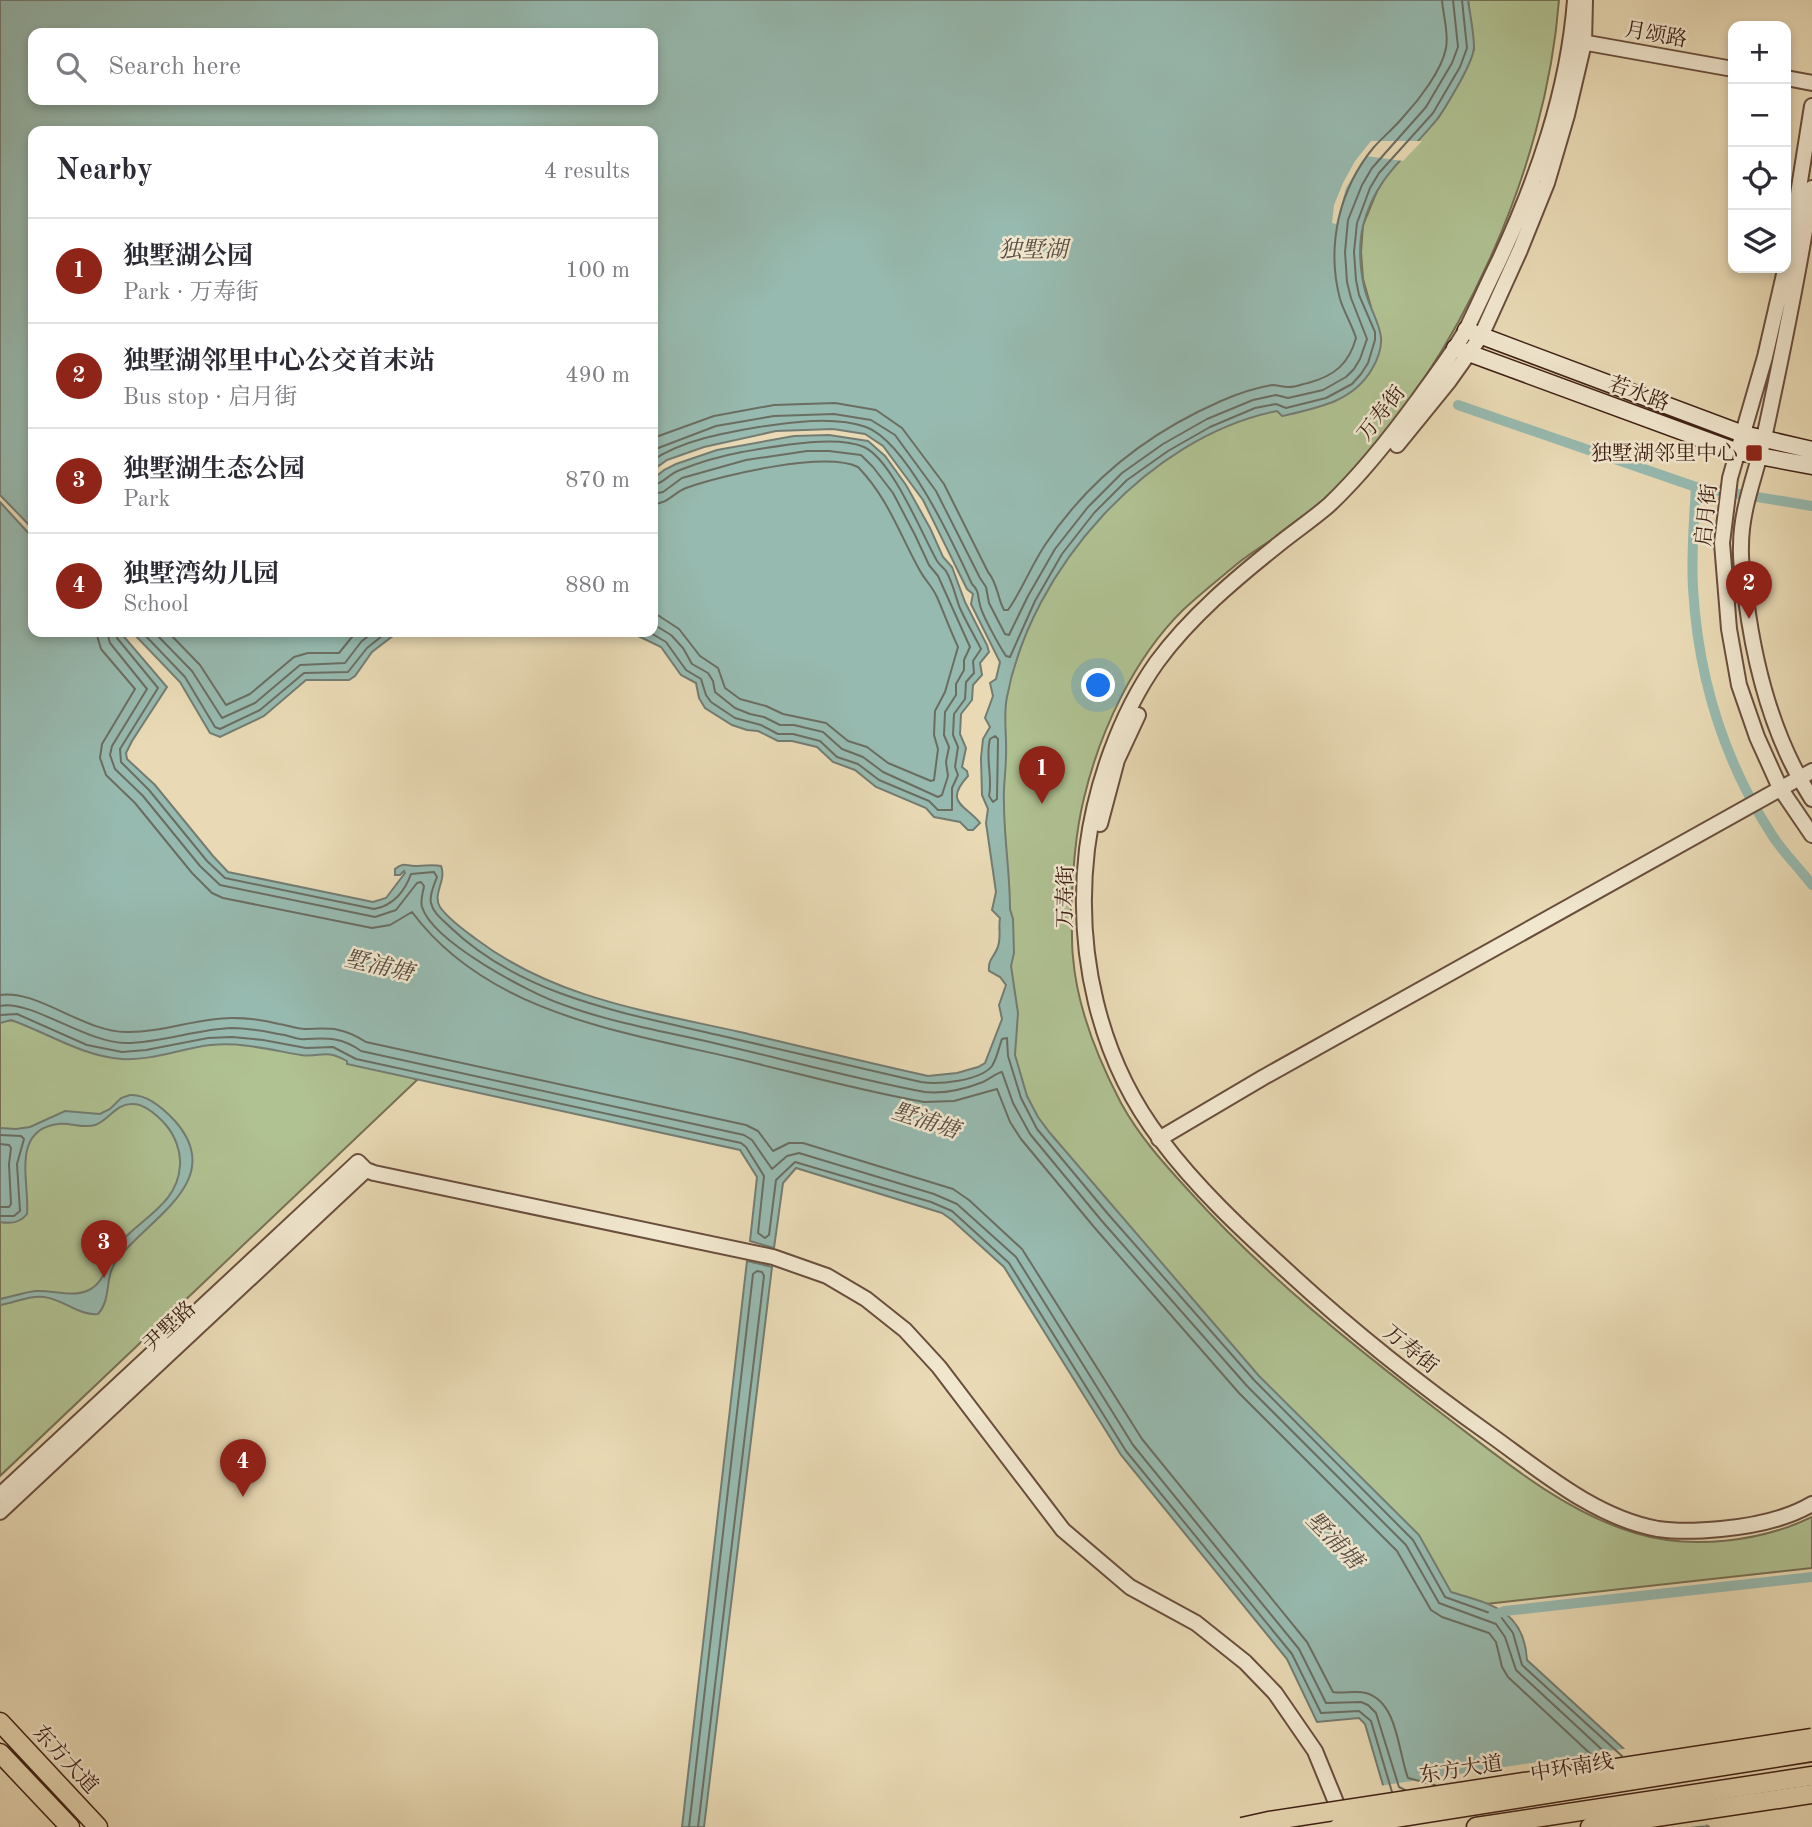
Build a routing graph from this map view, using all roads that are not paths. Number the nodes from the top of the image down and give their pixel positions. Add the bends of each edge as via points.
1 (1575, 0) edge
2 (1585, 0) edge
3 (1578, 41) junction
4 (1728, 68) edge
5 (1791, 79) edge
6 (1812, 83) edge
7 (1812, 106) edge
8 (1812, 188) edge
9 (1466, 330) junction
10 (1481, 336) junction
11 (1463, 350) junction
12 (1743, 434) junction
13 (1763, 440) junction
14 (1812, 450) edge
15 (1738, 452) junction
16 (1759, 457) junction
17 (1812, 466) edge
18 (1812, 771) edge
19 (1798, 778) junction
20 (1780, 788) junction
21 (1812, 799) edge
22 (1812, 835) edge
23 (1163, 1136) junction
24 (362, 1166) junction
25 (1812, 1494) edge
26 (0, 1495) edge
27 (1812, 1504) edge
28 (0, 1512) edge
29 (0, 1722) edge
30 (1812, 1738) edge
31 (1812, 1752) edge
32 (0, 1753) edge
33 (1812, 1776) edge
34 (1812, 1794) edge
35 (70, 1827) edge
36 (98, 1827) edge
37 (1242, 1827) edge
38 (1339, 1827) edge
39 (1346, 1827) edge
40 (1476, 1827) edge
41 (1590, 1827) edge

1 - 3 street, 万寿街
2 - 3 street, 万寿街
3 - 4 street, 月颂路
3 - 9 street, 万寿街 via 1535,179
3 - 10 street, 万寿街 via 1567,115 1547,184
5 - 6 street
7 - 12 street, 启月街 via 1788,257
8 - 13 street, 启月街
9 - 10 main road, 若水路
9 - 11 street, 万寿街
10 - 11 street, 万寿街
10 - 12 main road, 若水路
11 - 15 main road, 若水路
11 - 23 street, 万寿街 via 1419,408 1410,430 1365,478 1189,636 1151,689 1117,760 1100,823 1091,885 1093,939 1117,1045
12 - 13 main road, 若水路
12 - 15 street, 启月街
13 - 14 main road, 若水路
13 - 16 street, 启月街
15 - 16 main road, 若水路
15 - 20 street, 启月街 via 1725,507 1723,565 1729,629 1739,685
16 - 17 main road, 若水路
16 - 19 street, 启月街 via 1744,509 1741,548 1752,643 1775,725
18 - 19 street
19 - 20 street
19 - 21 street, 启月街
20 - 22 street, 启月街
20 - 23 street
23 - 25 street, 万寿街 via 1268,1244 1361,1325 1467,1410 1595,1497 1646,1517 1697,1523 1758,1519
23 - 27 street, 万寿街 via 1220,1210 1306,1289 1409,1375 1562,1486 1630,1522 1660,1530 1761,1524
24 - 26 street, 尹墅路
24 - 28 street, 尹墅路
24 - 39 street via 773,1256 827,1276 866,1299 905,1330 939,1367 1063,1530 1130,1587 1196,1623 1275,1693 1315,1751
29 - 36 main road, 东方大道
30 - 37 main road, 东方大道, bridge
31 - 38 main road, 中环南线, bridge
32 - 35 main road, 东方大道
33 - 40 main road
34 - 41 main road

